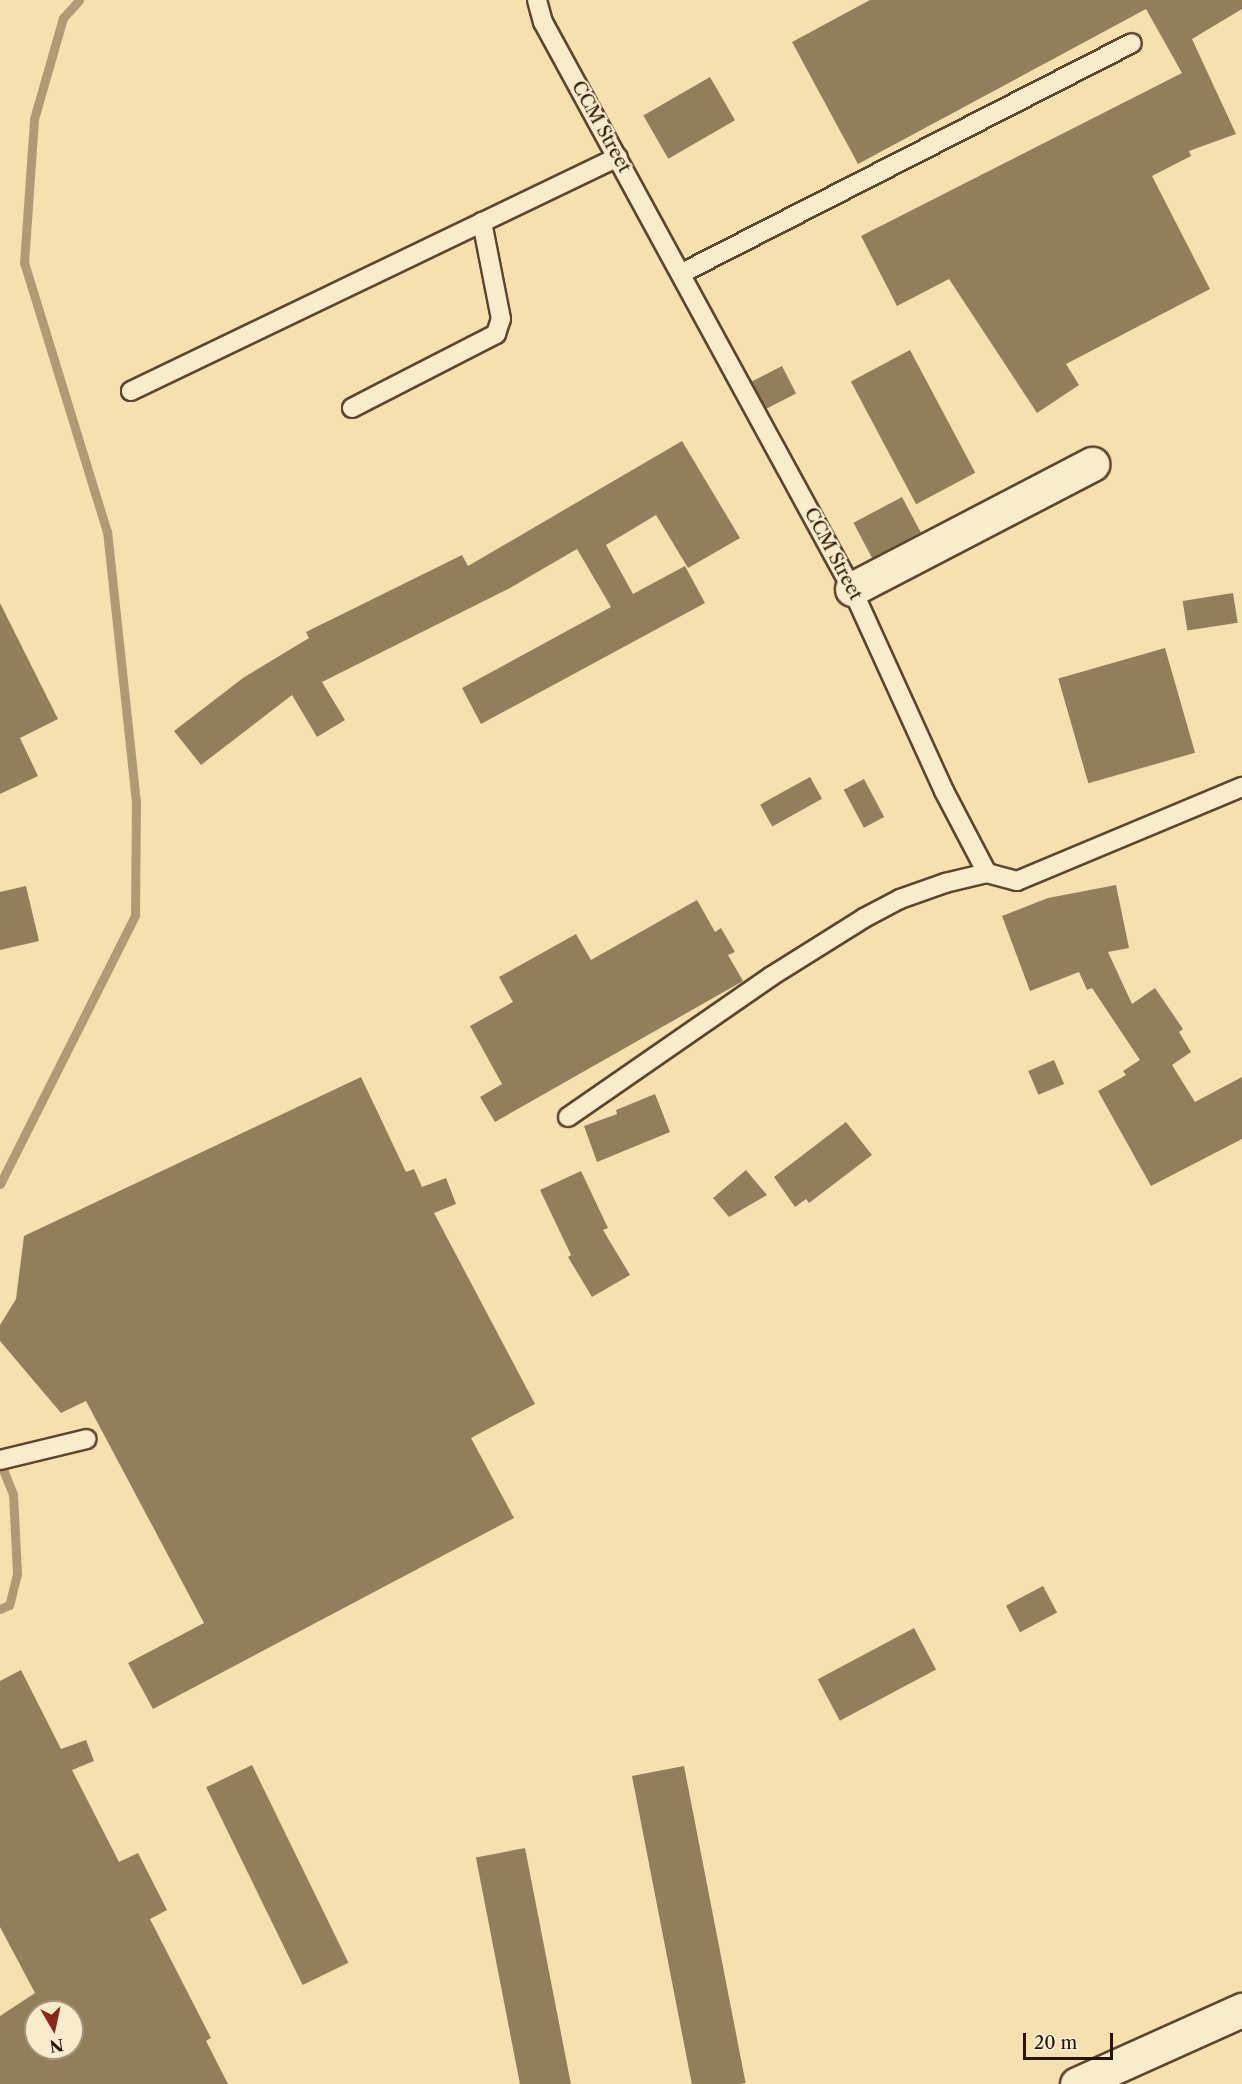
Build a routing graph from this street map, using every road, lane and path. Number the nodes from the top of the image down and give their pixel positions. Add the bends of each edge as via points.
1 (537, 0) edge
2 (1132, 43) dead end
3 (618, 157) junction
4 (482, 222) junction
5 (682, 273) junction
6 (130, 391) dead end
7 (352, 408) dead end
8 (1092, 464) dead end
9 (852, 589) junction
10 (1242, 788) edge
11 (987, 873) junction
12 (568, 1117) dead end
13 (87, 1439) dead end
14 (8, 1459) edge
15 (1242, 2010) edge
16 (1127, 2074) edge
17 (1077, 2084) edge

1 - 3 lane, CCM Street via 543,22
2 - 5 lane
3 - 4 lane
3 - 5 lane, CCM Street
4 - 6 lane
4 - 7 lane via 501,319 496,334
5 - 9 lane, CCM Street
8 - 9 street
9 - 11 lane, CCM Street via 944,791
10 - 11 lane via 1017,881
11 - 12 lane via 900,899 864,918 770,977
13 - 14 lane
15 - 16 street
16 - 17 street

